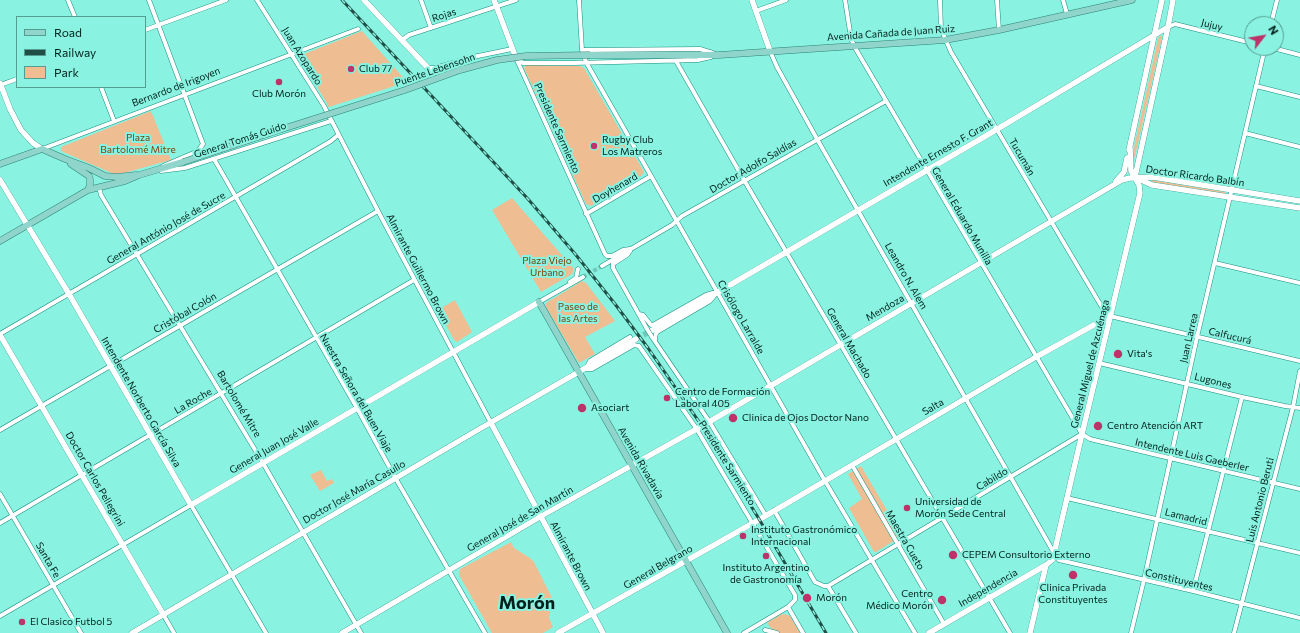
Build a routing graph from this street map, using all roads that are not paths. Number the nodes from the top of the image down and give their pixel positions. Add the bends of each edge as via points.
1 (68, 0) edge
2 (149, 0) edge
3 (226, 0) edge
4 (257, 0) edge
5 (364, 0) edge
6 (422, 0) edge
7 (494, 0) edge
8 (516, 0) edge
9 (579, 0) edge
10 (752, 0) edge
11 (786, 0) edge
12 (845, 0) edge
13 (940, 0) edge
14 (997, 0) edge
15 (1063, 0) edge
16 (1132, 0) edge
17 (1162, 0) edge
18 (1173, 0) edge
19 (1277, 0) edge
20 (496, 6) junction
21 (756, 11) junction
22 (1067, 14) junction
23 (75, 16) edge
24 (1273, 16) edge
25 (159, 25) junction
26 (1168, 27) junction
27 (431, 28) junction
28 (358, 29) dead end
29 (146, 30) edge
30 (999, 30) junction
31 (1155, 35) junction
32 (402, 40) junction
33 (945, 40) junction
34 (1244, 41) edge
35 (854, 46) junction
36 (512, 49) junction
37 (770, 51) junction
38 (1284, 51) edge
39 (583, 52) junction
40 (292, 54) junction
41 (703, 55) joint
42 (719, 55) junction
43 (1300, 55) edge
44 (1263, 56) edge
45 (516, 58) junction
46 (676, 60) junction
47 (586, 62) junction
48 (428, 68) junction
49 (432, 78) junction
50 (16, 79) edge
51 (0, 84) edge
52 (1256, 86) junction
53 (101, 88) edge
54 (185, 95) junction
55 (1300, 97) edge
56 (886, 100) junction
57 (330, 119) junction
58 (114, 121) junction
59 (996, 129) junction
60 (1245, 133) junction
61 (338, 135) junction
62 (817, 140) junction
63 (1130, 147) junction
64 (1300, 147) edge
65 (42, 149) junction
66 (64, 159) junction
67 (214, 159) junction
68 (183, 162) joint
69 (0, 164) edge
70 (926, 170) junction
71 (154, 171) junction
72 (139, 175) junction
73 (651, 176) junction
74 (1135, 177) junction
75 (0, 180) edge
76 (744, 180) junction
77 (1113, 184) junction
78 (99, 187) junction
79 (88, 190) junction
80 (1232, 191) junction
81 (235, 197) junction
82 (1230, 198) junction
83 (1300, 201) edge
84 (1300, 208) edge
85 (378, 211) junction
86 (858, 211) junction
87 (586, 214) junction
88 (677, 220) junction
89 (1051, 222) junction
90 (26, 226) junction
91 (0, 241) edge
92 (631, 249) junction
93 (786, 252) junction
94 (137, 255) junction
95 (612, 256) joint
96 (981, 263) junction
97 (1215, 263) junction
98 (602, 266) tunnel mouth
99 (613, 266) joint
100 (578, 269) dead end
101 (277, 270) junction
102 (584, 277) tunnel mouth
103 (414, 280) junction
104 (1300, 283) edge
105 (556, 292) junction
106 (717, 292) junction
107 (69, 294) junction
108 (539, 302) junction
109 (911, 303) junction
110 (639, 314) junction
111 (1110, 316) junction
112 (180, 325) junction
113 (650, 332) junction
114 (0, 334) edge
115 (630, 337) tunnel mouth
116 (1197, 337) junction
117 (316, 339) junction
118 (636, 342) joint
119 (656, 342) junction
120 (840, 344) junction
121 (453, 352) junction
122 (1036, 357) junction
123 (1300, 361) edge
124 (1099, 363) junction
125 (110, 366) junction
126 (586, 369) junction
127 (1300, 371) edge
128 (579, 373) junction
129 (1187, 383) junction
130 (771, 385) junction
131 (220, 394) junction
132 (1242, 397) junction
133 (966, 399) junction
134 (42, 406) junction
135 (1293, 407) junction
136 (357, 408) junction
137 (1300, 408) edge
138 (709, 422) junction
139 (491, 423) junction
140 (696, 428) junction
141 (0, 430) edge
142 (1082, 434) junction
143 (150, 435) junction
144 (896, 440) junction
145 (1171, 458) junction
146 (263, 463) junction
147 (852, 465) junction
148 (631, 466) junction
149 (1224, 470) junction
150 (82, 474) junction
151 (1011, 477) junction
152 (396, 479) junction
153 (825, 481) junction
154 (1273, 482) junction
155 (1300, 489) edge
156 (0, 494) edge
157 (1067, 498) junction
158 (191, 505) junction
159 (774, 510) junction
160 (12, 516) junction
161 (766, 516) junction
162 (540, 517) junction
163 (941, 518) junction
164 (1158, 519) junction
165 (0, 523) edge
166 (753, 523) junction
167 (1208, 531) junction
168 (302, 533) junction
169 (1258, 543) junction
170 (898, 544) junction
171 (123, 545) junction
172 (1300, 553) edge
173 (1055, 556) junction
174 (872, 560) junction
175 (686, 562) junction
176 (1046, 564) junction
177 (450, 570) junction
178 (231, 574) junction
179 (1144, 580) junction
180 (53, 586) junction
181 (828, 586) junction
182 (1193, 591) junction
183 (988, 598) junction
184 (1242, 604) junction
185 (788, 607) junction
186 (163, 614) junction
187 (592, 614) junction
188 (0, 616) edge
189 (1300, 618) edge
190 (761, 623) junction
191 (356, 624) junction
192 (944, 624) junction
193 (766, 632) edge
194 (81, 633) edge
195 (132, 633) edge
196 (174, 633) edge
197 (266, 633) edge
198 (342, 633) edge
199 (361, 633) edge
200 (485, 633) edge
201 (558, 633) edge
202 (603, 633) edge
203 (727, 633) edge
204 (744, 633) edge
205 (777, 633) edge
206 (804, 633) edge
207 (856, 633) edge
208 (915, 633) edge
209 (929, 633) edge
210 (1010, 633) edge
211 (1030, 633) edge
212 (1131, 633) edge
213 (1234, 633) edge

1 - 23 street
2 - 25 street
3 - 25 street
4 - 40 street, Juan Azopardo
5 - 32 street
6 - 27 street
7 - 20 street, Presidente Sarmiento
8 - 20 street, Rojas
9 - 39 street, Crisólogo Larralde
10 - 21 street, Leandro N. Alem
11 - 21 street
12 - 35 street, General Eduardo Munilla
13 - 33 street, Tucumán via 941,29
14 - 30 street
15 - 22 street
16 - 22 main road, Avenida Cañada de Juan Ruiz
17 - 31 street
18 - 26 street
19 - 24 street
20 - 27 street, Rojas
20 - 36 street, Presidente Sarmiento
21 - 37 street, Leandro N. Alem
22 - 30 main road, Avenida Cañada de Juan Ruiz
25 - 29 street
25 - 54 street
26 - 31 street, Intendente Ernesto F. Grant
26 - 34 street, Jujuy via 1175,24
26 - 74 street
27 - 32 street, Rojas
28 - 40 street, Bernardo de Irigoyen
30 - 33 main road, Avenida Cañada de Juan Ruiz
31 - 59 street, Intendente Ernesto F. Grant
31 - 63 street
32 - 48 street
33 - 35 main road, Avenida Cañada de Juan Ruiz
33 - 59 street, Tucumán
35 - 37 main road, Avenida Cañada de Juan Ruiz
35 - 56 street, General Eduardo Munilla
36 - 45 street, Presidente Sarmiento
36 - 48 street
37 - 42 main road, Avenida Cañada de Juan Ruiz
37 - 62 street, Leandro N. Alem
38 - 43 street
39 - 42 street, Avenida Cañada de Juan Ruiz via 700,49
39 - 45 street, Avenida Cañada de Juan Ruiz via 578,57
39 - 47 street, Crisólogo Larralde
40 - 54 street, Bernardo de Irigoyen
40 - 57 street, Juan Azopardo
41 - 42 main road, Avenida Cañada de Juan Ruiz
41 - 68 main road, Puente Lebensohn, bridge via 526,56 497,60
42 - 46 street, Avenida Cañada de Juan Ruiz via 698,60
44 - 52 street, Juan Larrea
45 - 47 street, Avenida Cañada de Juan Ruiz via 523,63
45 - 49 street, Avenida Cañada de Juan Ruiz via 461,69
45 - 87 street, Presidente Sarmiento
46 - 47 street, Avenida Cañada de Juan Ruiz
46 - 76 street, General Machado
47 - 73 street, Crisólogo Larralde
48 - 49 street
49 - 57 street, Avenida Cañada de Juan Ruiz via 405,92
50 - 51 street
51 - 65 street via 21,130 32,143
52 - 55 street
52 - 60 street, Juan Larrea
53 - 58 street
54 - 58 street, Bernardo de Irigoyen
54 - 71 street, General Tomás Guido via 203,146 198,151
56 - 62 street, Doctor Adolfo Saldías
56 - 70 street, General Eduardo Munilla
57 - 61 street, Almirante Guillermo Brown
57 - 67 street, General Tomás Guido
58 - 65 street, Bernardo de Irigoyen
59 - 70 street, Intendente Ernesto F. Grant
59 - 89 street, Tucumán
60 - 64 street
60 - 80 street, Juan Larrea
61 - 81 street, General António José de Sucre
61 - 85 street, Almirante Guillermo Brown
62 - 76 street, Doctor Adolfo Saldías
62 - 86 street, Leandro N. Alem
63 - 74 street, General Miguel de Azcuénaga via 1130,165
63 - 77 street via 1124,172
65 - 66 main road
65 - 69 main road, Bernardo de Irigoyen
66 - 72 main road via 109,177
66 - 79 main road via 88,176 91,181
67 - 71 street, General Tomás Guido via 178,170
67 - 81 street, Nuestra Señora del Buen Viaje
68 - 71 main road, General Tomás Guido
70 - 86 street, Intendente Ernesto F. Grant
70 - 96 street, General Eduardo Munilla
71 - 72 main road, General Tomás Guido
72 - 78 main road, General Tomás Guido
73 - 87 street, Doyhenard
73 - 88 street, Crisólogo Larralde
74 - 77 street, Mendoza
74 - 80 street, Doctor Ricardo Balbín via 1153,177
74 - 82 street, Doctor Ricardo Balbín via 1152,185
74 - 111 street, General Miguel de Azcuénaga via 1140,193
75 - 90 street, Intendente Norberto García Silva
76 - 88 street, Doctor Adolfo Saldías
76 - 93 street, General Machado
77 - 89 street, Mendoza
78 - 79 main road, General Tomás Guido
78 - 94 street, Bartolomé Mitre via 101,195
79 - 90 main road, General Tomás Guido
80 - 82 street, Juan Larrea
80 - 83 street, Doctor Ricardo Balbín
81 - 94 street, General António José de Sucre
81 - 101 street, Nuestra Señora del Buen Viaje
82 - 84 street, Doctor Ricardo Balbín
82 - 97 street, Juan Larrea
85 - 101 street, Cristóbal Colón
85 - 103 street, Almirante Guillermo Brown
86 - 93 street, Intendente Ernesto F. Grant
86 - 109 street, Leandro N. Alem
87 - 95 street, Presidente Sarmiento via 605,254
88 - 92 street, Doctor Adolfo Saldías
88 - 106 street, Crisólogo Larralde
89 - 96 street, Mendoza
89 - 111 street, Tucumán via 1102,309
90 - 91 main road, General Tomás Guido
90 - 107 street, Intendente Norberto García Silva
92 - 95 street, Doctor Adolfo Saldías
92 - 98 street
92 - 99 street, Doctor Adolfo Saldías
93 - 106 street, Intendente Ernesto F. Grant
93 - 120 street, General Machado
94 - 107 street, General António José de Sucre
94 - 112 street, Bartolomé Mitre
96 - 109 street, Mendoza
96 - 122 street, General Eduardo Munilla
97 - 104 street
97 - 116 street, Juan Larrea
99 - 110 street, Presidente Sarmiento
100 - 105 street, General Juan José Valle via 575,279
101 - 112 street, Cristóbal Colón
101 - 117 street, Nuestra Señora del Buen Viaje
102 - 105 street, General Juan José Valle
103 - 117 street, La Roche
103 - 121 street, Almirante Guillermo Brown
105 - 108 street, General Juan José Valle
106 - 110 street, Intendente Ernesto F. Grant via 706,294 653,325
106 - 113 street, Intendente Ernesto F. Grant
106 - 119 street, Intendente Ernesto F. Grant via 710,301 658,332 655,336
106 - 130 street, Crisólogo Larralde
107 - 114 street, General António José de Sucre
107 - 125 street, Intendente Norberto García Silva
108 - 121 street, General Juan José Valle
108 - 128 main road, Avenida Rivadavia
109 - 120 street, Mendoza
109 - 133 street, Leandro N. Alem
110 - 113 street, Presidente Sarmiento
111 - 116 street, Calfucurá
111 - 122 street, Salta
111 - 124 street, General Miguel de Azcuénaga
112 - 125 street, Cristóbal Colón
112 - 131 street, Bartolomé Mitre
113 - 119 street, Presidente Sarmiento
114 - 134 street, Doctor Carlos Pellegrini
115 - 126 street, Doctor José María Casullo via 590,361
116 - 123 street, Calfucurá
116 - 129 street, Juan Larrea
117 - 131 street, La Roche
117 - 136 street, Nuestra Señora del Buen Viaje
118 - 126 street, Doctor José María Casullo
118 - 140 street, Presidente Sarmiento
119 - 138 street, Presidente Sarmiento
120 - 130 street, Mendoza
120 - 144 street, General Machado
121 - 136 street, General Juan José Valle
121 - 139 street, Almirante Guillermo Brown
122 - 133 street, Salta
122 - 142 street, General Eduardo Munilla
124 - 129 street, Lugones
124 - 142 street, General Miguel de Azcuénaga
125 - 134 street, Cristóbal Colón
125 - 143 street, Intendente Norberto García Silva
126 - 128 street, Doctor José María Casullo
127 - 135 street, Luis Antonio Beruti
128 - 139 street, Doctor José María Casullo
128 - 148 main road, Avenida Rivadavia
129 - 132 street, Lugones
129 - 145 street, Juan Larrea
130 - 138 street, Mendoza
130 - 153 street, Crisólogo Larralde
131 - 143 street, La Roche
131 - 146 street, Bartolomé Mitre
132 - 135 street, Lugones
132 - 149 street
133 - 144 street, Salta
133 - 151 street, Leandro N. Alem
134 - 141 street, Cristóbal Colón
134 - 150 street, Doctor Carlos Pellegrini
135 - 137 street, Lugones
135 - 154 street, Luis Antonio Beruti
136 - 146 street, General Juan José Valle
136 - 152 street, Nuestra Señora del Buen Viaje
138 - 140 street, General José de San Martín
138 - 161 street, Presidente Sarmiento
139 - 152 street, Doctor José María Casullo
139 - 162 street, Almirante Brown
140 - 148 street, General José de San Martín
140 - 166 street, Presidente Sarmiento
142 - 145 street, Intendente Luis Gaeberler via 1090,439
142 - 151 street, Cabildo
142 - 157 street, General Miguel de Azcuénaga
143 - 150 street, La Roche
143 - 158 street, Intendente Norberto García Silva
144 - 147 street, Salta
144 - 163 street, General Machado
145 - 149 street, Intendente Luis Gaeberler
145 - 164 street, Juan Larrea
146 - 158 street, General Juan José Valle
146 - 168 street, Bartolomé Mitre
147 - 153 street, Salta
147 - 170 street, Maestra Cueto
148 - 162 street, General José de San Martín
148 - 175 main road, Avenida Rivadavia
149 - 154 street, Intendente Luis Gaeberler
149 - 167 street
150 - 160 street, La Roche
150 - 171 street, Doctor Carlos Pellegrini
151 - 163 street, Cabildo
151 - 173 street, Leandro N. Alem
152 - 168 street, Doctor José María Casullo
152 - 177 street, Nuestra Señora del Buen Viaje
153 - 159 street, Salta
153 - 174 street, Crisólogo Larralde
154 - 155 street, Intendente Luis Gaeberler
154 - 169 street, Luis Antonio Beruti
156 - 160 street, Santa Fe
157 - 164 street, Lamadrid
157 - 173 street, General Miguel de Azcuénaga
158 - 171 street, General Juan José Valle
158 - 178 street, Intendente Norberto García Silva
159 - 161 street, Salta
159 - 181 street via 815,582
160 - 165 street, La Roche
160 - 180 street, Santa Fe
161 - 166 street, General Belgrano
162 - 177 street, General José de San Martín
162 - 187 street, Almirante Brown
163 - 170 street, Cabildo
163 - 183 street, General Machado
164 - 167 street, Lamadrid
164 - 179 street, Juan Larrea
166 - 175 street, General Belgrano
166 - 185 street, Presidente Sarmiento via 795,595 795,600
167 - 169 street, Lamadrid
167 - 182 street
168 - 178 street, Doctor José María Casullo
168 - 191 street, Bartolomé Mitre
169 - 172 street, Lamadrid
169 - 184 street, Luis Antonio Beruti
170 - 174 street, Cabildo
170 - 192 street, Maestra Cueto
171 - 180 street, General Juan José Valle
171 - 186 street, Doctor Carlos Pellegrini
173 - 176 street, Independencia
173 - 179 street, Constituyentes via 1059,560
174 - 181 street, Cabildo
174 - 208 street, Crisólogo Larralde
175 - 187 street, General Belgrano
175 - 203 main road, Avenida Rivadavia
176 - 183 street, Independencia
176 - 211 street
177 - 191 street, General José de San Martín
177 - 200 street, Nuestra Señora del Buen Viaje
178 - 186 street, Doctor José María Casullo
178 - 197 street, Intendente Norberto García Silva
179 - 182 street, Constituyentes
179 - 212 street, Juan Larrea
180 - 188 street, General Juan José Valle
180 - 194 street, Santa Fe
181 - 207 street
182 - 184 street, Constituyentes
183 - 192 street, Independencia
183 - 210 street, General Machado
184 - 189 street, Constituyentes
184 - 213 street, Luis Antonio Beruti
185 - 190 street
185 - 206 street
186 - 195 street, Doctor José María Casullo
186 - 196 street, Doctor Carlos Pellegrini
187 - 201 street, General Belgrano
187 - 202 street, Almirante Brown
190 - 193 street
190 - 204 street
191 - 198 street, General José de San Martín
191 - 199 street, Bartolomé Mitre
192 - 209 street, Independencia
193 - 205 street

